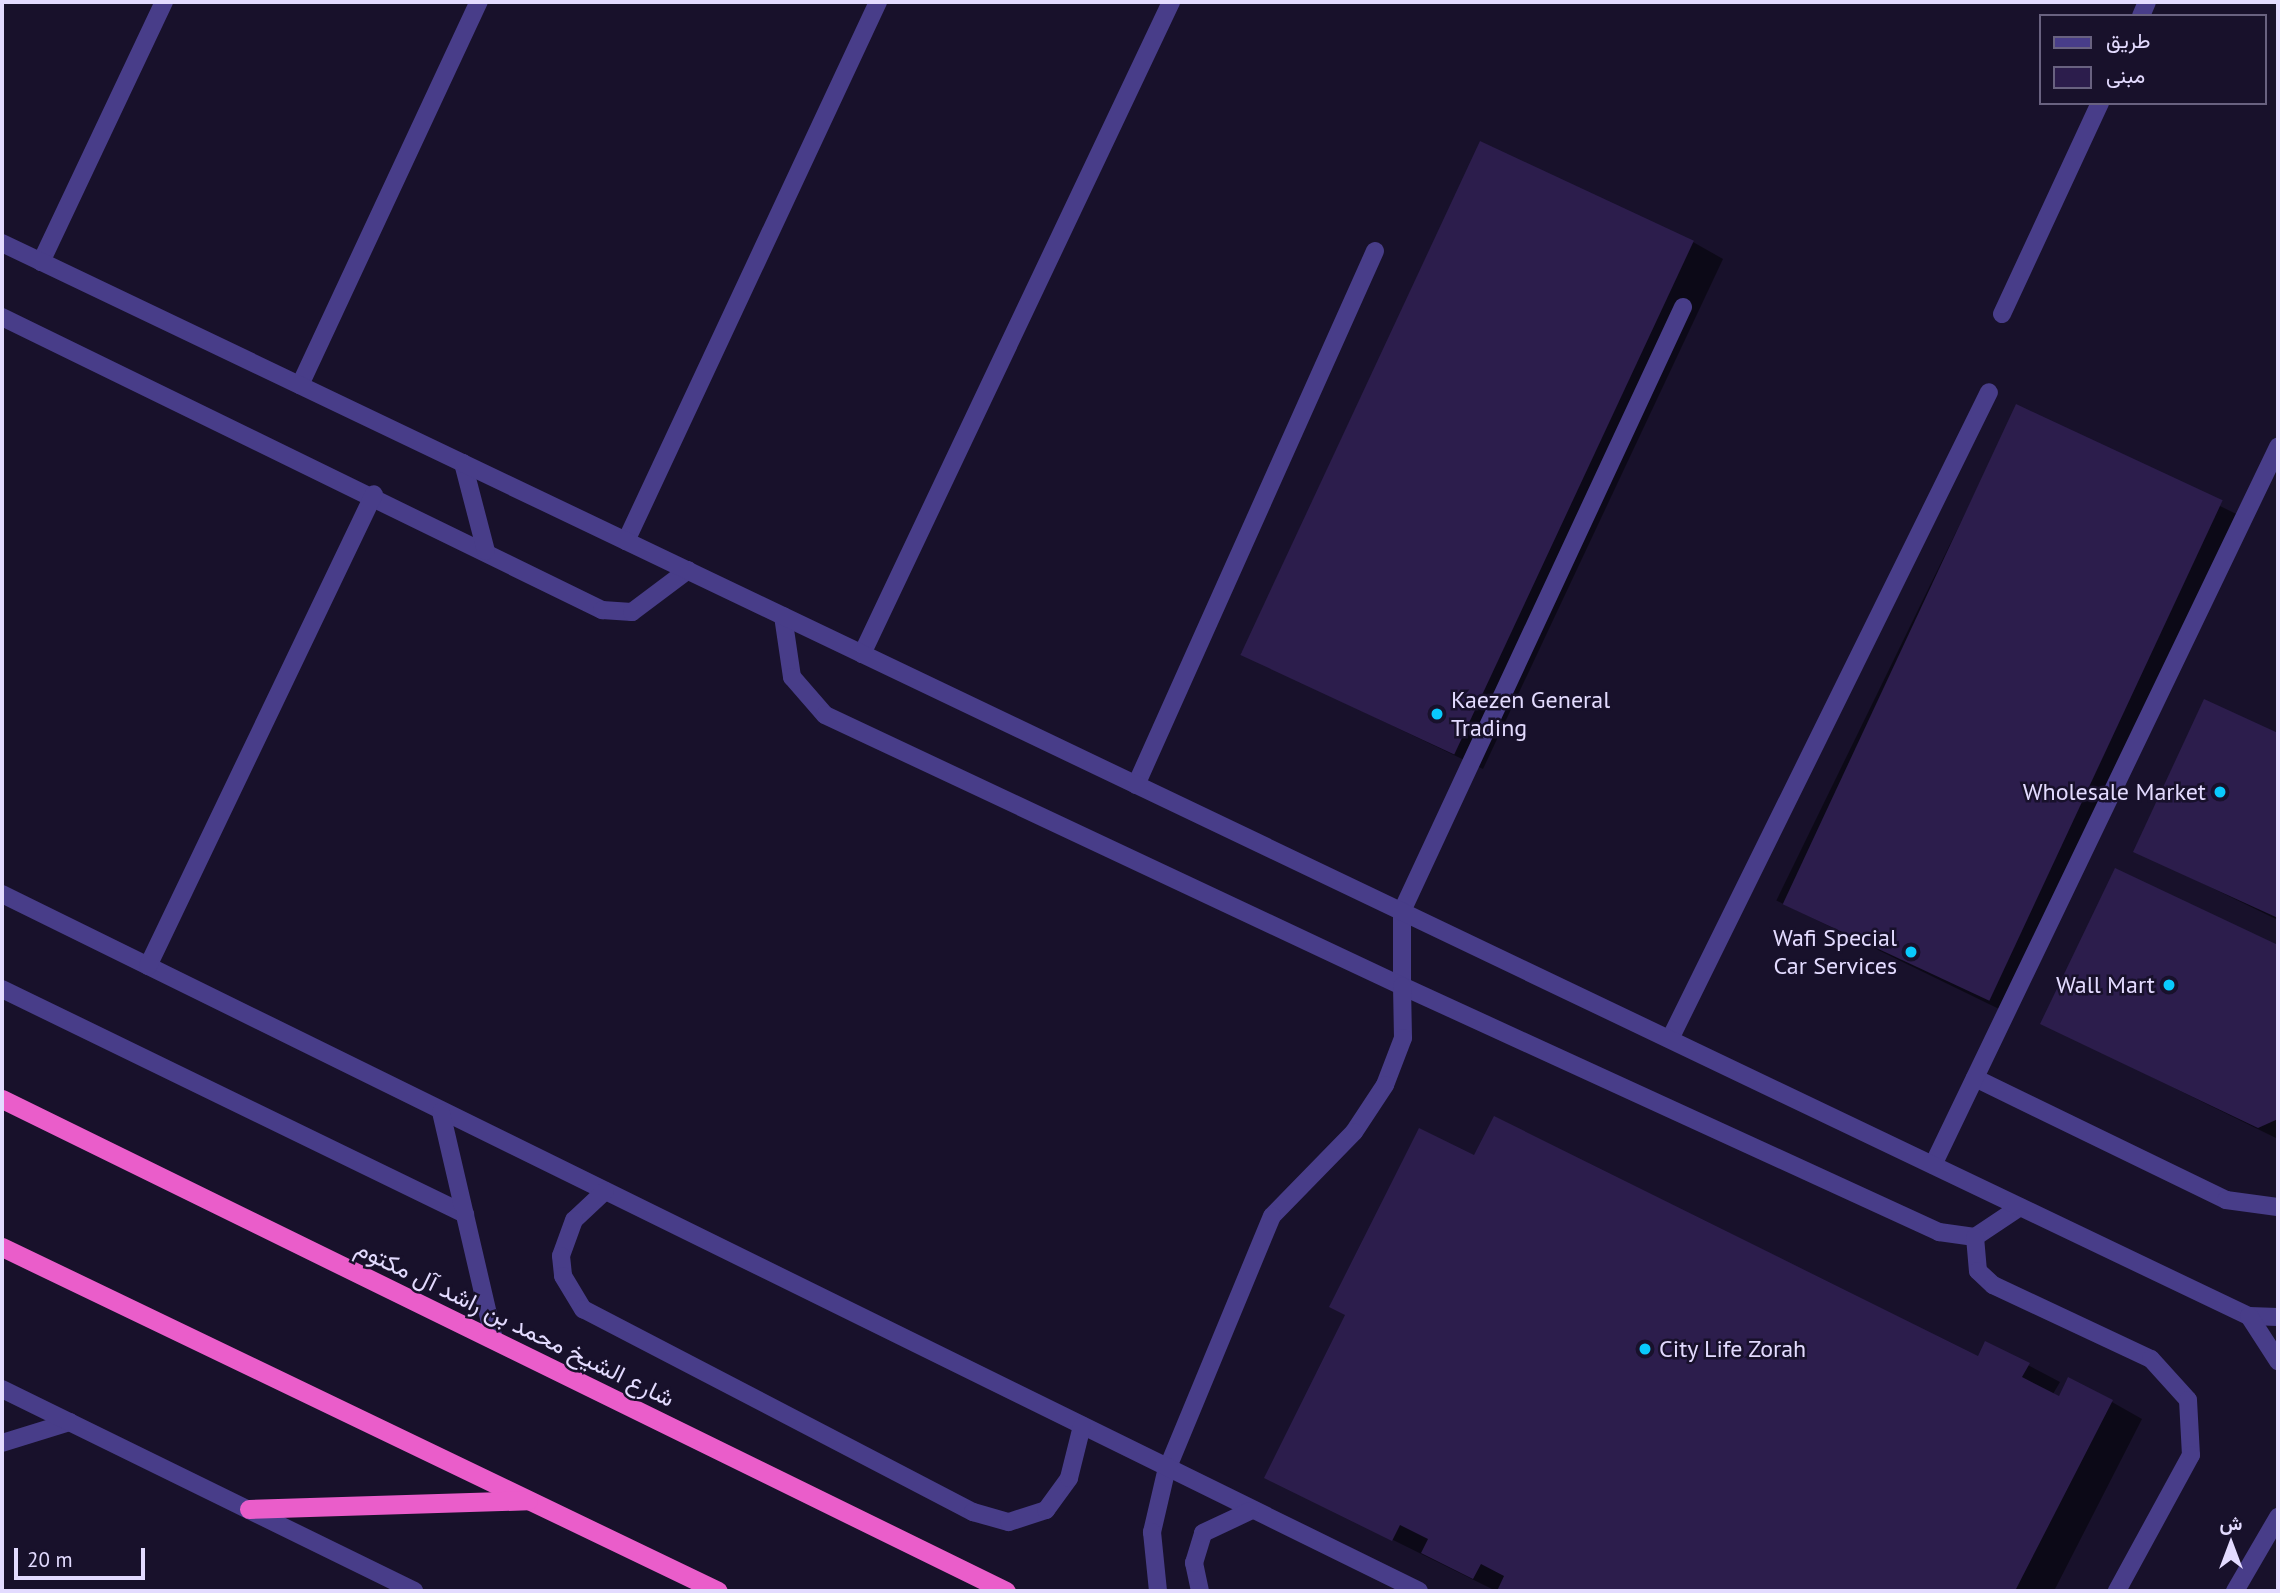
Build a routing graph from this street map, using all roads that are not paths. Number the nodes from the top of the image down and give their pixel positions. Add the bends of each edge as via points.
1 (164, 2) edge
2 (479, 2) edge
3 (878, 2) edge
4 (1171, 2) edge
5 (2099, 105) edge
6 (2, 243) edge
7 (1375, 251) dead end
8 (41, 262) junction
9 (1683, 307) dead end
10 (2002, 314) dead end
11 (2, 317) edge
12 (300, 385) junction
13 (1989, 392) dead end
14 (2278, 447) edge
15 (463, 463) junction
16 (374, 494) junction
17 (626, 541) junction
18 (486, 551) junction
19 (688, 570) junction
20 (783, 616) junction
21 (862, 654) junction
22 (1136, 785) junction
23 (2, 894) edge
24 (1402, 911) junction
25 (148, 966) junction
26 (1402, 986) junction
27 (2, 989) edge
28 (1670, 1039) junction
29 (1975, 1078) junction
30 (2, 1099) edge
31 (441, 1112) junction
32 (1933, 1165) junction
33 (605, 1191) junction
34 (2020, 1207) junction
35 (2278, 1207) edge
36 (465, 1214) junction
37 (1975, 1237) junction
38 (2, 1247) edge
39 (2249, 1316) junction
40 (2278, 1317) edge
41 (494, 1339) junction
42 (2278, 1361) edge
43 (2, 1389) edge
44 (70, 1422) junction
45 (1082, 1426) junction
46 (2, 1443) edge
47 (1166, 1472) junction
48 (531, 1500) junction
49 (249, 1509) junction
50 (1250, 1511) junction
51 (2278, 1517) edge
52 (414, 1591) edge
53 (718, 1591) edge
54 (1006, 1591) edge
55 (1158, 1591) edge
56 (1200, 1591) edge
57 (1419, 1591) edge
58 (2117, 1591) edge
59 (2235, 1591) edge

1 - 8 street
2 - 12 street
3 - 17 street
4 - 21 street
5 - 10 street
6 - 8 street
7 - 22 street
8 - 12 street
9 - 24 street
11 - 16 street
12 - 15 street
13 - 28 street
14 - 29 street
15 - 17 street
15 - 18 street
16 - 18 street
16 - 25 street
17 - 19 street
18 - 19 street via 602,610 632,612
19 - 20 street
20 - 21 street
20 - 26 street via 792,677 825,715
21 - 22 street
22 - 24 street
23 - 25 street
24 - 26 street
24 - 28 street
25 - 31 street
26 - 37 street via 1939,1232
26 - 47 street via 1402,1038 1385,1085 1354,1132 1272,1216
27 - 36 street
28 - 32 street
29 - 32 street
29 - 35 street via 2226,1200
30 - 41 highway, شارع الشيخ محمد بن راشد آل مكتوم
31 - 33 street
31 - 36 street
32 - 34 street
33 - 45 street
33 - 45 street via 574,1220 561,1256 563,1276 583,1309 973,1512 1009,1522 1046,1510 1069,1478
34 - 37 street
34 - 39 street
36 - 41 street
37 - 58 street via 1978,1271 1993,1285 2151,1359 2188,1400 2190,1455
38 - 48 highway
39 - 40 street
39 - 42 street
41 - 54 highway, شارع الشيخ محمد بن راشد آل مكتوم
43 - 44 street
44 - 46 street
44 - 49 street
45 - 47 street
47 - 50 street
47 - 55 street via 1152,1532
48 - 49 highway
48 - 53 highway
49 - 52 street
50 - 56 street via 1203,1533 1194,1563
50 - 57 street
51 - 59 street

